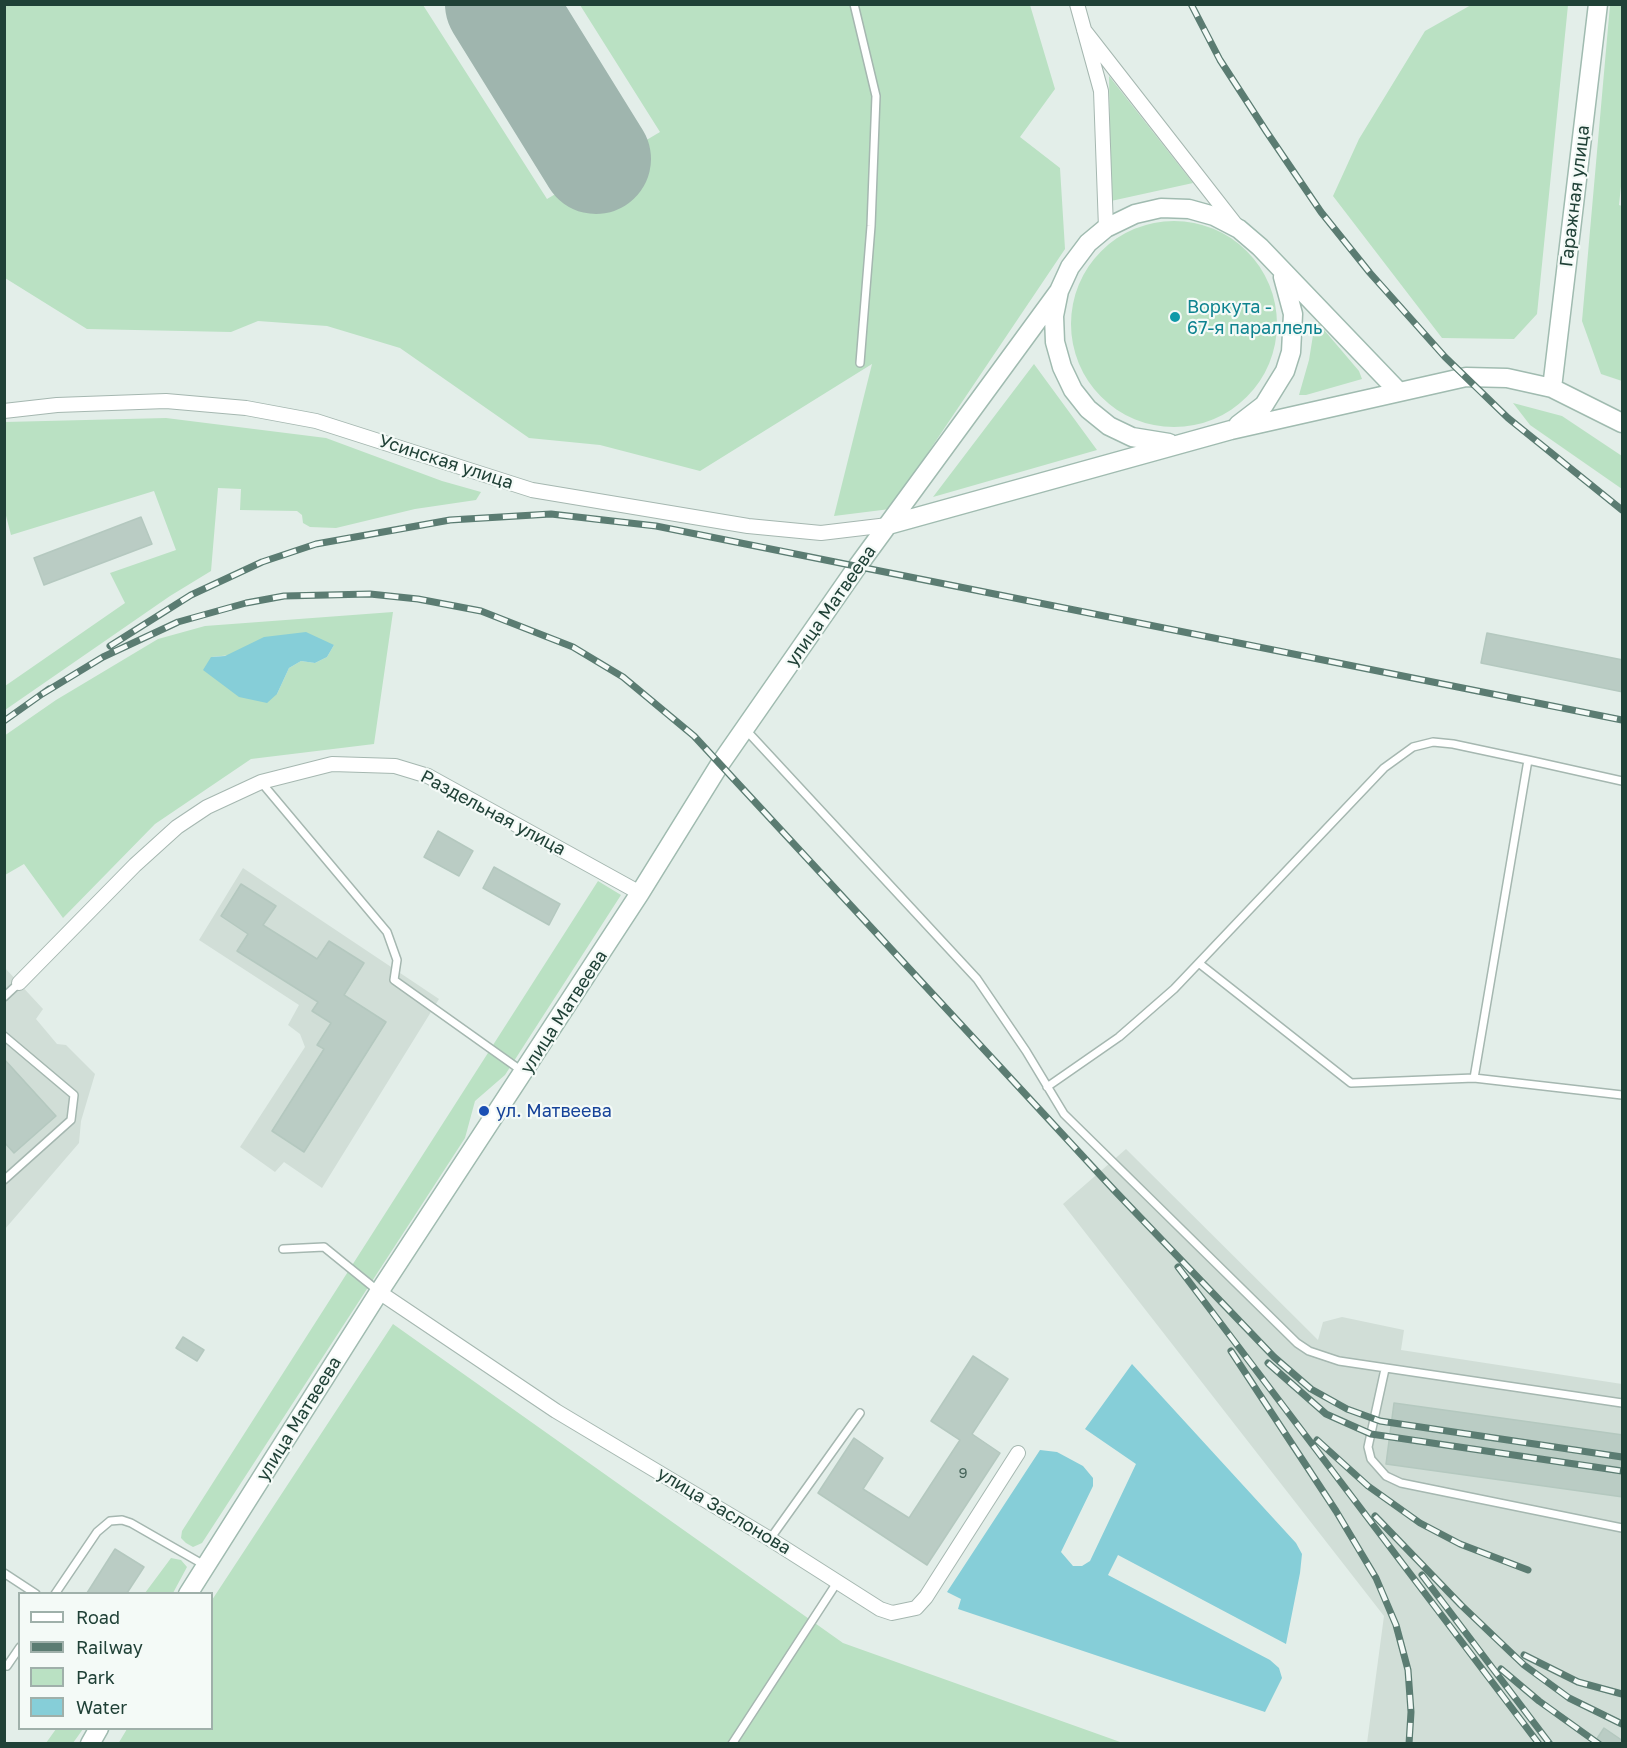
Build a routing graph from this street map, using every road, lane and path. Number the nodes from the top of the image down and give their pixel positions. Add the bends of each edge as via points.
1 (854, 4) edge
2 (1077, 4) edge
3 (1598, 4) edge
4 (1084, 30) junction
5 (1106, 228) junction
6 (1239, 229) junction
7 (1280, 270) junction
8 (1059, 291) junction
9 (860, 363) dead end
10 (1552, 388) junction
11 (1399, 392) junction
12 (5, 413) edge
13 (1623, 423) edge
14 (1231, 430) junction
15 (1180, 444) junction
16 (888, 525) junction
17 (745, 729) junction
18 (1528, 760) junction
19 (1623, 781) edge
20 (261, 782) junction
21 (640, 893) junction
22 (1200, 964) junction
23 (19, 983) joint
24 (4, 997) edge
25 (4, 1036) edge
26 (524, 1073) junction
27 (1474, 1078) junction
28 (1047, 1087) junction
29 (1623, 1095) edge
30 (4, 1180) edge
31 (283, 1249) dead end
32 (380, 1292) junction
33 (1385, 1369) junction
34 (1623, 1403) edge
35 (860, 1413) dead end
36 (1018, 1453) dead end
37 (1623, 1528) edge
38 (770, 1539) junction
39 (206, 1566) junction
40 (4, 1573) edge
41 (838, 1581) junction
42 (34, 1592) edge
43 (57, 1592) edge
44 (189, 1592) edge
45 (18, 1650) edge
46 (7, 1665) dead end
47 (98, 1730) edge
48 (90, 1743) edge
49 (732, 1743) edge

1 - 9 lane via 876,96
2 - 4 street
3 - 10 street, Гаражная улица
4 - 5 street via 1101,91
4 - 6 street
5 - 6 street via 1135,214 1161,208 1189,209
5 - 8 street via 1088,243 1070,267
6 - 7 street
7 - 11 street
7 - 14 street via 1293,314 1291,352 1285,372 1264,405
8 - 15 street via 1054,316 1055,342 1073,390 1088,409 1109,426 1132,437
8 - 16 street, улица Матвеева
10 - 11 street via 1487,376
10 - 13 street
11 - 14 street
12 - 16 street, Усинская улица via 57,405 166,400 246,408 315,421 532,490 748,526 821,533
14 - 15 street
15 - 16 street
16 - 17 street, улица Матвеева
17 - 21 street, улица Матвеева
17 - 28 lane via 977,979
18 - 19 lane
18 - 22 lane via 1453,744 1433,742 1413,747 1397,757
18 - 27 lane
20 - 21 street, Раздельная улица via 332,764 395,766 428,776 463,794
20 - 23 street, Раздельная улица via 207,807 177,827
20 - 26 lane via 387,932 397,960 394,980
21 - 26 street, улица Матвеева
22 - 27 lane via 1351,1083
22 - 28 lane via 1119,1037
23 - 24 lane
25 - 30 lane via 74,1095 71,1120
26 - 32 street, улица Матвеева
27 - 29 lane
28 - 33 lane via 1085,1138 1297,1343 1323,1357
31 - 32 lane via 324,1247
32 - 38 street, улица Заслонова via 556,1411
32 - 39 street, улица Матвеева
33 - 34 lane
33 - 37 lane via 1368,1447 1371,1459 1386,1476 1401,1483
35 - 38 lane
36 - 41 street, улица Заслонова via 916,1608 903,1612 880,1609
38 - 41 street, улица Заслонова
39 - 43 lane via 131,1523 110,1521 97,1532
39 - 44 street, улица Матвеева
40 - 42 lane
41 - 49 lane
45 - 46 lane
47 - 48 street

